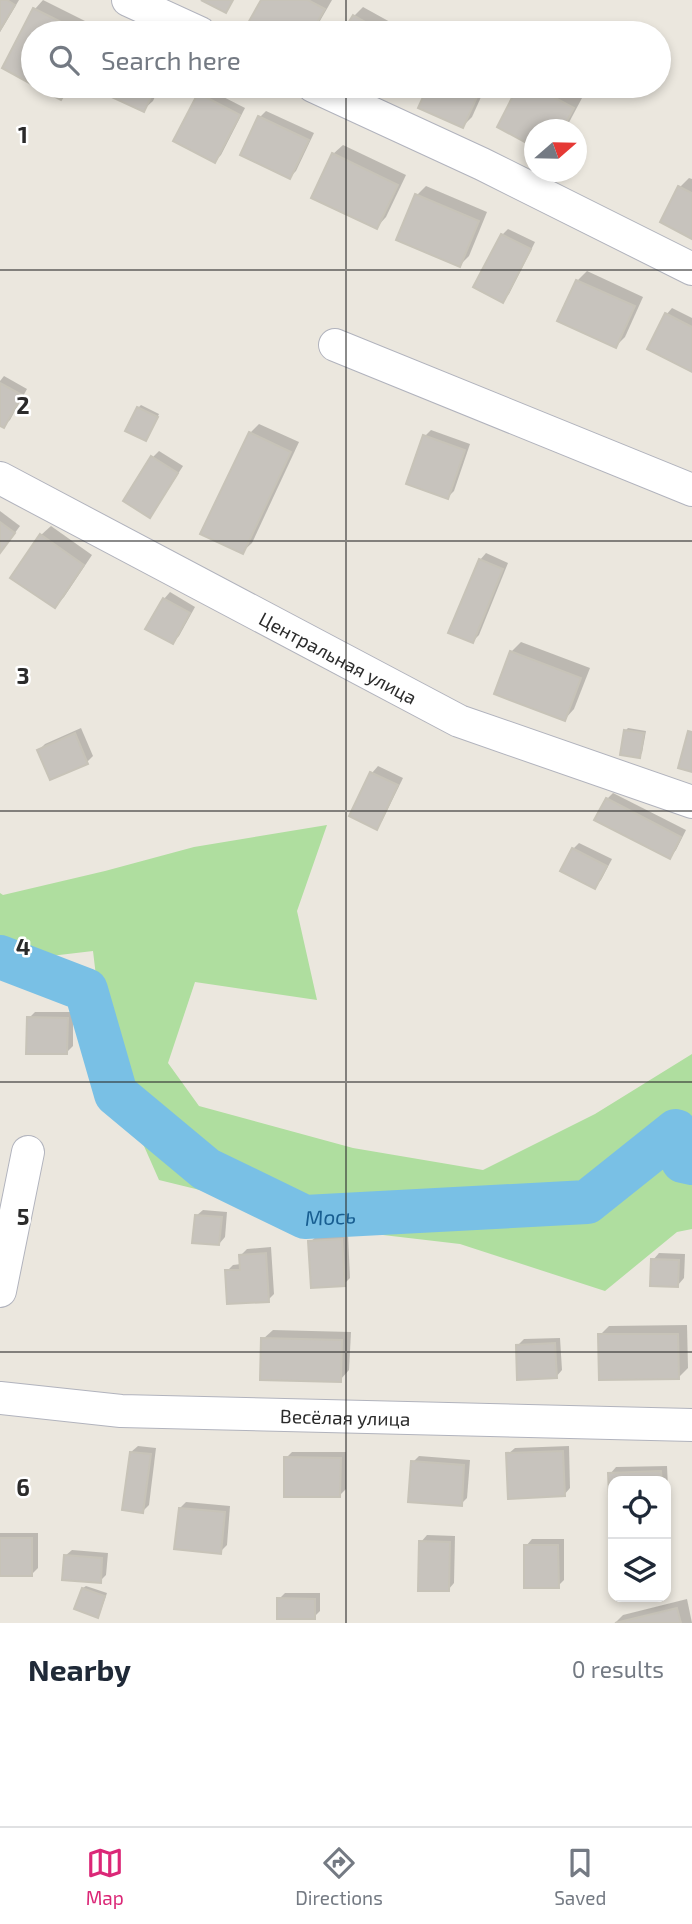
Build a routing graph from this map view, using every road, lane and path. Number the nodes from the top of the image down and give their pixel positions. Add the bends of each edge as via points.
1 (128, 0) edge
2 (174, 21) edge
3 (339, 98) edge
4 (692, 269) edge
5 (335, 345) dead end
6 (0, 478) edge
7 (692, 489) edge
8 (692, 802) edge
9 (28, 1152) dead end
10 (0, 1291) edge
11 (0, 1398) edge
12 (692, 1426) edge

1 - 2 street
3 - 4 street
5 - 7 street
6 - 8 street, Центральная улица via 459,721
9 - 10 street
11 - 12 street, Весёлая улица via 121,1410

